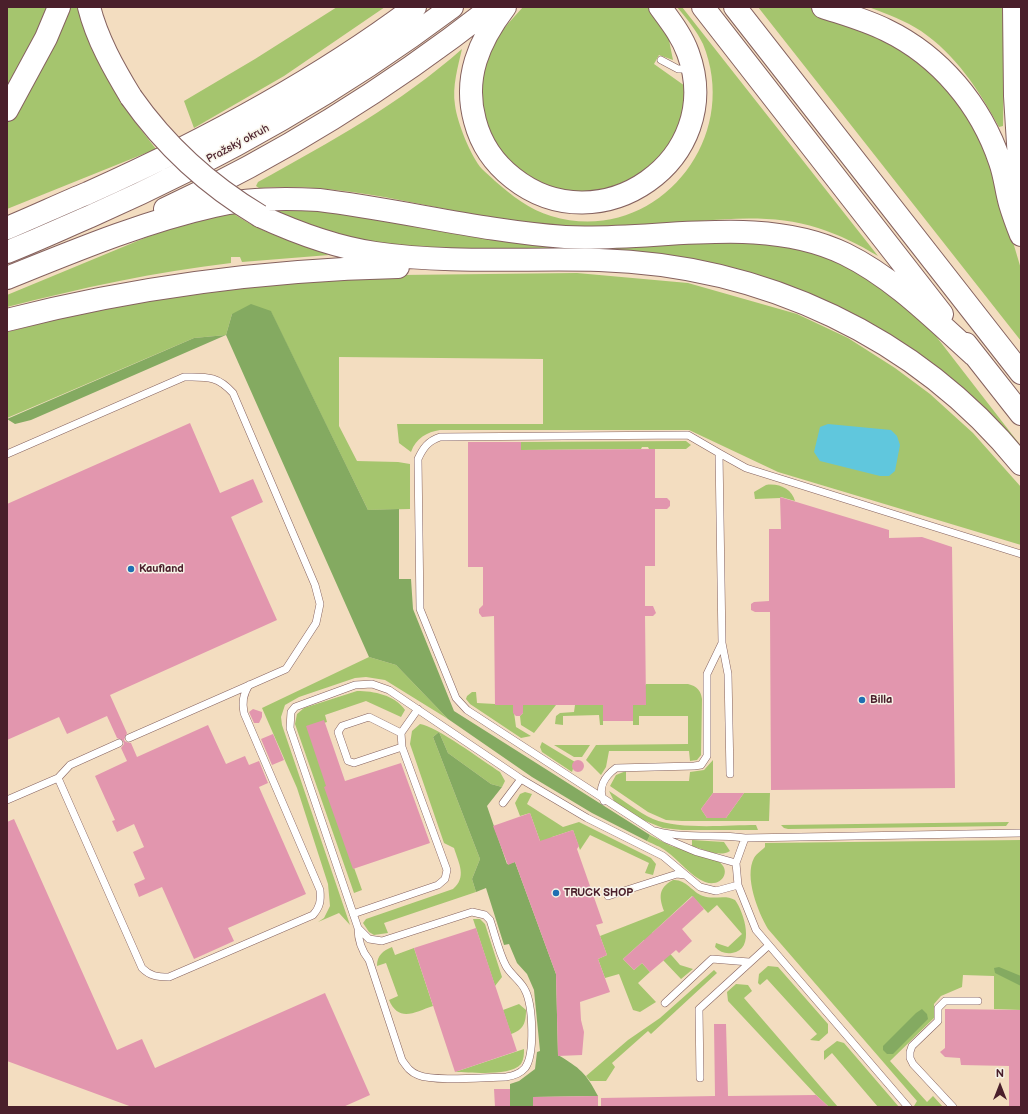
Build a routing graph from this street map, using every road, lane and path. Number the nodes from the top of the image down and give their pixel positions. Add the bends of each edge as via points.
1 (59, 7) edge
2 (89, 7) edge
3 (414, 7) edge
4 (452, 7) edge
5 (492, 7) edge
6 (505, 7) edge
7 (660, 7) edge
8 (703, 7) edge
9 (735, 7) edge
10 (823, 7) edge
11 (1014, 7) edge
12 (661, 60) dead end
13 (693, 70) junction
14 (7, 110) edge
15 (1021, 191) edge
16 (7, 228) edge
17 (1021, 235) edge
18 (75, 251) junction
19 (7, 252) edge
20 (533, 259) junction
21 (7, 278) edge
22 (7, 320) edge
23 (974, 355) junction
24 (1021, 373) edge
25 (1021, 414) edge
26 (719, 453) junction
27 (7, 454) edge
28 (1021, 464) edge
29 (1021, 554) edge
30 (722, 642) junction
31 (249, 685) junction
32 (418, 709) junction
33 (401, 733) junction
34 (129, 738) dead end
35 (119, 743) dead end
36 (402, 747) junction
37 (730, 774) dead end
38 (58, 778) junction
39 (521, 779) junction
40 (7, 800) edge
41 (604, 801) junction
42 (503, 803) dead end
43 (648, 829) junction
44 (1021, 833) edge
45 (745, 838) junction
46 (736, 863) junction
47 (686, 876) junction
48 (738, 885) junction
49 (608, 896) dead end
50 (353, 914) junction
51 (358, 928) junction
52 (768, 946) junction
53 (749, 962) junction
54 (978, 1001) dead end
55 (664, 1003) dead end
56 (700, 1078) dead end
57 (908, 1107) edge
58 (953, 1107) edge

1 - 14 highway via 46,38
2 - 20 highway, bridge via 102,44 116,72 162,138 217,189 260,216 313,238 374,253 431,259
3 - 16 highway, Pražský okruh via 342,57 240,118 144,168
4 - 19 highway, Pražský okruh via 352,76 255,136 154,188
5 - 18 highway via 440,47 364,98 268,157
6 - 13 highway via 486,34 475,59 470,86 473,114 482,140 498,164 518,182 542,195 569,202 596,202 635,190 657,175 675,155 688,131 694,105
7 - 13 highway via 684,43
8 - 23 highway
9 - 24 highway
10 - 17 highway via 865,21 906,41 940,67 957,85 992,140
11 - 15 highway via 1015,96
12 - 13 lane via 678,69
18 - 21 highway
18 - 23 highway via 214,206 289,198 354,204 509,232 566,237 754,232 819,243 845,254 892,284
20 - 22 highway via 319,269 216,279 59,307
20 - 28 highway via 659,264 725,276 806,302 852,324 915,364 966,406
23 - 25 highway
26 - 29 lane via 746,468
26 - 30 lane
26 - 41 lane via 688,435 440,437 430,440 418,459 420,609 456,698 467,710
27 - 31 lane via 184,377 206,377 223,382 233,393 315,585 320,604 316,623 286,669
30 - 37 lane via 728,674
30 - 41 lane via 708,674 705,761 694,766 616,768 600,791
31 - 34 lane
31 - 38 lane via 243,696 244,712 320,890 319,908 313,915 169,978 158,978 148,974 142,968
32 - 33 lane
32 - 39 lane
32 - 50 lane via 389,690 372,684 355,685 295,707 291,712 290,728
33 - 36 lane
33 - 36 lane via 369,717 342,726 338,732 348,761 354,763
35 - 38 lane via 70,765
36 - 50 lane via 447,870 445,879 438,885
38 - 40 lane
39 - 42 lane
39 - 47 lane via 586,818 663,856
41 - 43 lane
43 - 45 lane via 677,835
43 - 46 lane via 677,845
44 - 45 lane
45 - 46 lane
46 - 48 lane
47 - 48 lane via 708,890 721,890
47 - 49 lane via 677,874
48 - 52 lane via 756,930
50 - 51 lane
51 - 51 lane via 362,952 369,960 402,1060 408,1070 432,1078 506,1077 515,1075 526,1067 530,1053 530,1002 525,990 506,967 490,920 485,915 472,912 382,941 369,939
52 - 53 lane
52 - 57 lane
53 - 55 lane via 712,959
53 - 56 lane via 699,1009
54 - 58 lane via 945,1001 938,1008 938,1021 912,1046 910,1052 913,1064

